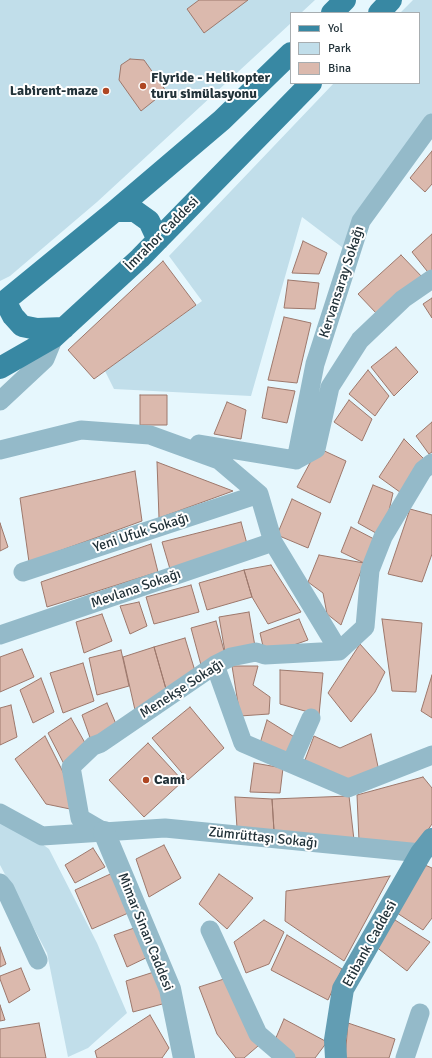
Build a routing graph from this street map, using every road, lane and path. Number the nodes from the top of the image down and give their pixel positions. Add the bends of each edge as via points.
1 (345, 0) edge
2 (391, 0) edge
3 (333, 12) edge
4 (380, 12) edge
5 (290, 54) edge
6 (310, 84) edge
7 (432, 123) edge
8 (115, 211) junction
9 (158, 240) junction
10 (432, 279) edge
11 (3, 302) edge
12 (59, 333) junction
13 (0, 368) edge
14 (0, 401) edge
15 (150, 436) junction
16 (0, 450) edge
17 (296, 460) junction
18 (432, 463) edge
19 (259, 494) junction
20 (273, 542) junction
21 (23, 572) dead end
22 (0, 635) edge
23 (339, 650) junction
24 (216, 665) junction
25 (312, 718) dead end
26 (432, 755) edge
27 (291, 764) junction
28 (0, 813) edge
29 (104, 832) junction
30 (427, 846) edge
31 (0, 883) edge
32 (210, 930) dead end
33 (38, 960) dead end
34 (420, 1013) dead end
35 (184, 1058) edge
36 (286, 1058) edge
37 (336, 1058) edge
38 (405, 1058) edge

1 - 3 main road
2 - 4 main road
5 - 8 main road via 222,120
6 - 9 main road, İmrahor Caddesi
7 - 17 street, Kervansaray Sokağı via 361,221 315,364
8 - 9 main road via 135,211 149,221
8 - 11 main road
9 - 12 main road, İmrahor Caddesi
10 - 17 street via 403,298 360,340 330,387 316,449
11 - 12 main road via 22,326
12 - 13 main road, İmrahor Caddesi
12 - 14 street via 45,359
15 - 16 street via 81,430
15 - 17 street
15 - 19 street via 219,460
18 - 23 street via 423,470 383,537 370,570 365,627
19 - 20 street
19 - 21 street, Yeni Ufuk Sokağı
20 - 22 street, Mevlana Sokağı
20 - 23 street
23 - 24 street, Menekşe Sokağı via 266,655 256,652 231,657
24 - 27 street via 243,743
24 - 29 street, Menekşe Sokağı via 93,746 71,767 80,818
25 - 27 street
26 - 27 street via 348,788
28 - 29 street, Zümrüttaşı Sokağı via 42,836
29 - 30 street, Zümrüttaşı Sokağı via 165,828
29 - 35 street, Mimar Sinan Caddesi via 170,990
30 - 37 main road, Etibank Caddesi via 343,989 335,1040
31 - 33 street
32 - 36 street via 258,1034
34 - 38 street

